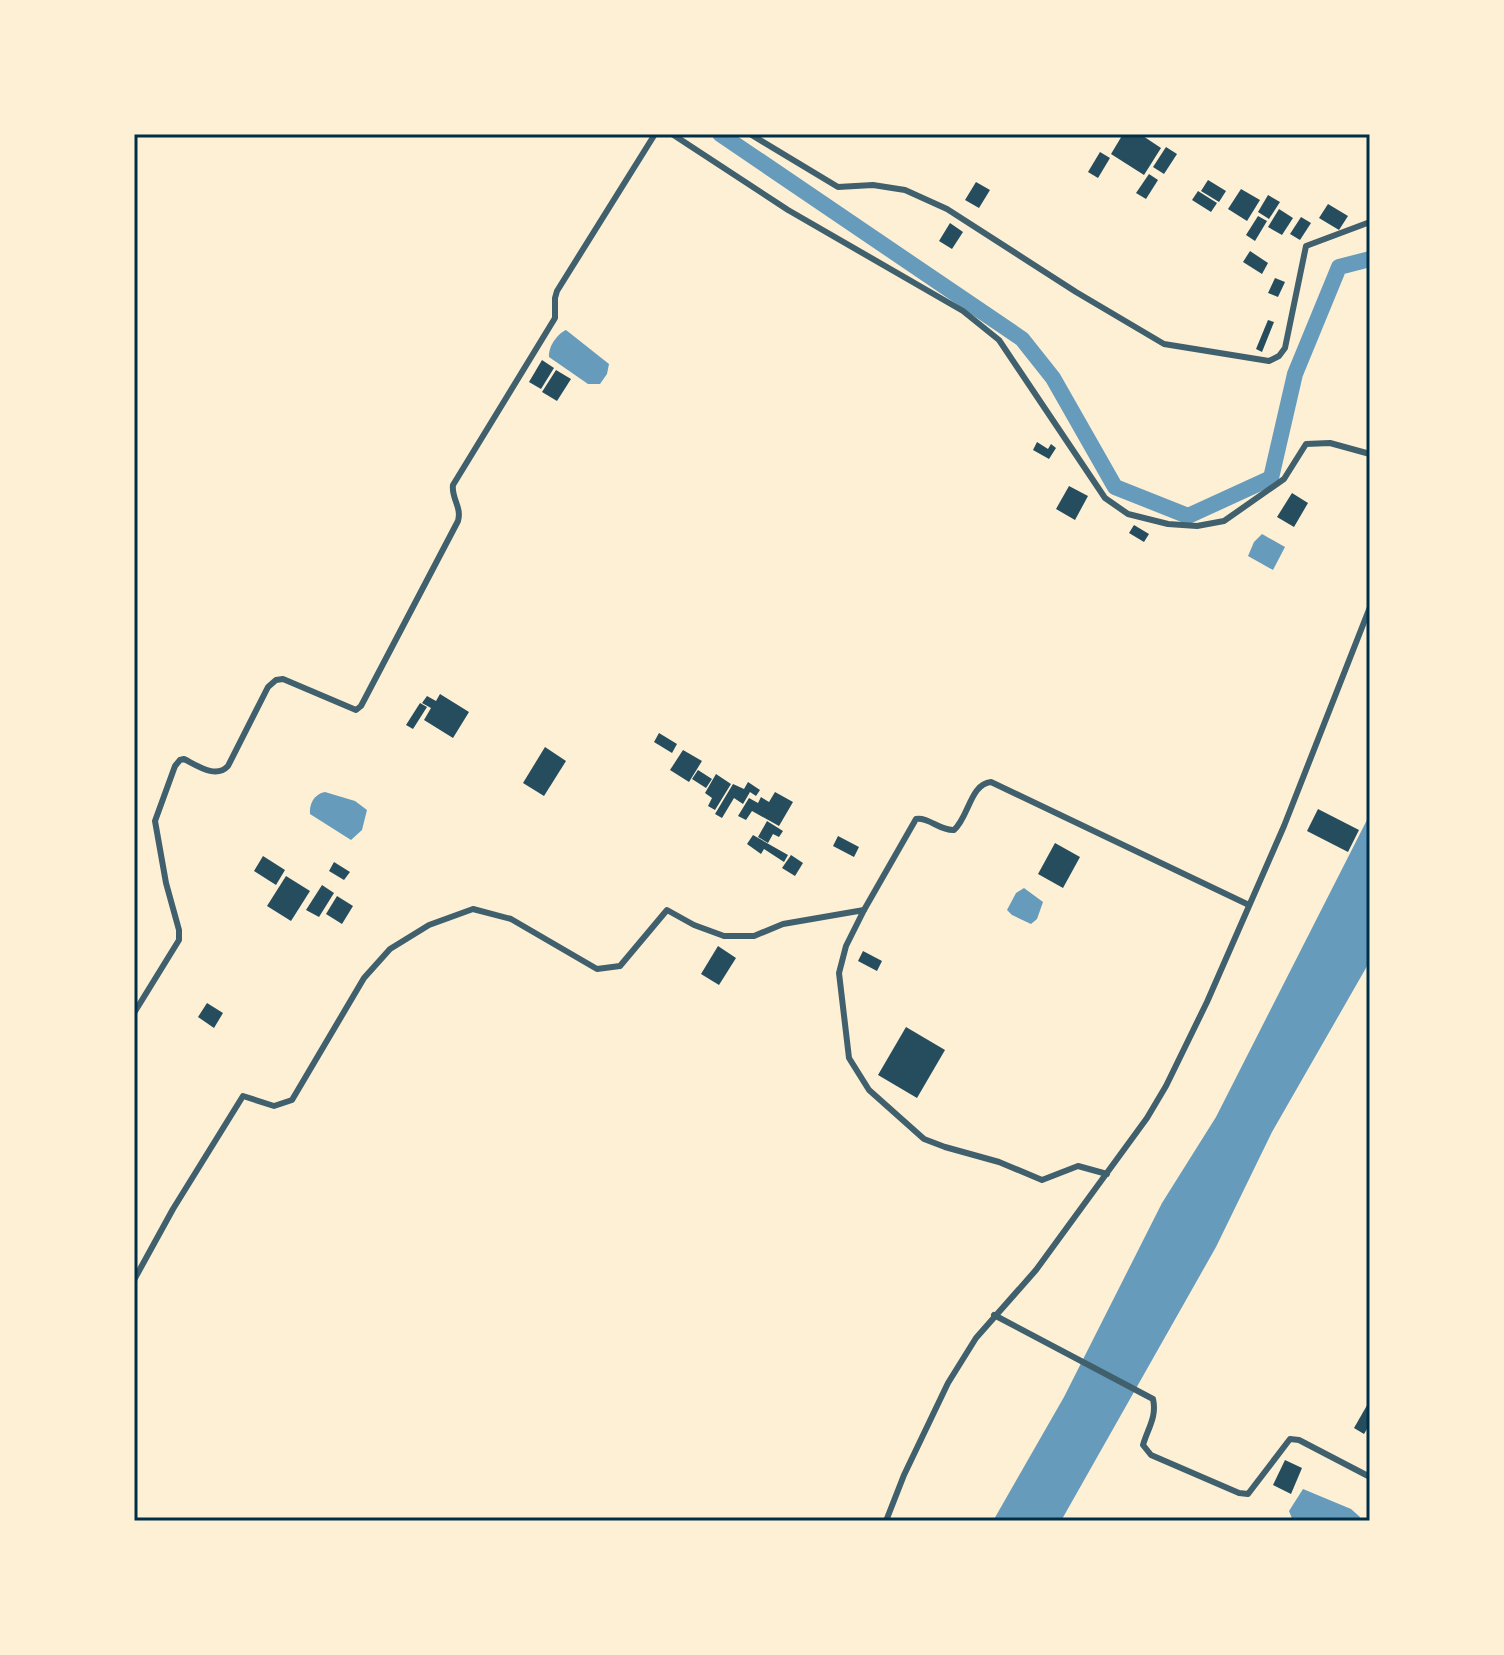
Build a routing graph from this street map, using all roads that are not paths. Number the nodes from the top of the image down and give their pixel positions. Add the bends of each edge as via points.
1 (655, 134) edge
2 (672, 134) edge
3 (750, 134) edge
4 (1370, 222) edge
5 (1370, 454) edge
6 (1370, 607) edge
7 (1249, 905) junction
8 (864, 910) junction
9 (134, 1013) edge
10 (1107, 1174) junction
11 (134, 1280) edge
12 (994, 1315) junction
13 (1370, 1477) edge
14 (886, 1521) edge

1 - 9 street via 557,291 555,318 453,485 458,521 361,706 356,710 276,680 223,772 184,759 175,766 155,821 179,940
2 - 5 street via 788,210 963,311 999,340 1105,498 1128,514 1168,524 1224,521 1284,479 1306,444 1330,443
3 - 4 street via 838,187 905,190 947,209 1164,344 1269,361 1285,348 1306,246
6 - 7 street
7 - 8 street via 984,782 954,830 916,819
7 - 10 street via 1166,1086
8 - 10 street via 839,973 849,1058 869,1090 924,1139 945,1147 1042,1180 1078,1166
8 - 11 street via 783,924 754,936 724,936 667,910 620,966 597,969 511,919 473,909 429,925 390,949 364,978 292,1100 274,1106 243,1096
10 - 12 street via 1036,1270
12 - 13 street via 1153,1399 1145,1450 1239,1493 1253,1489 1290,1439
12 - 14 street via 948,1383

